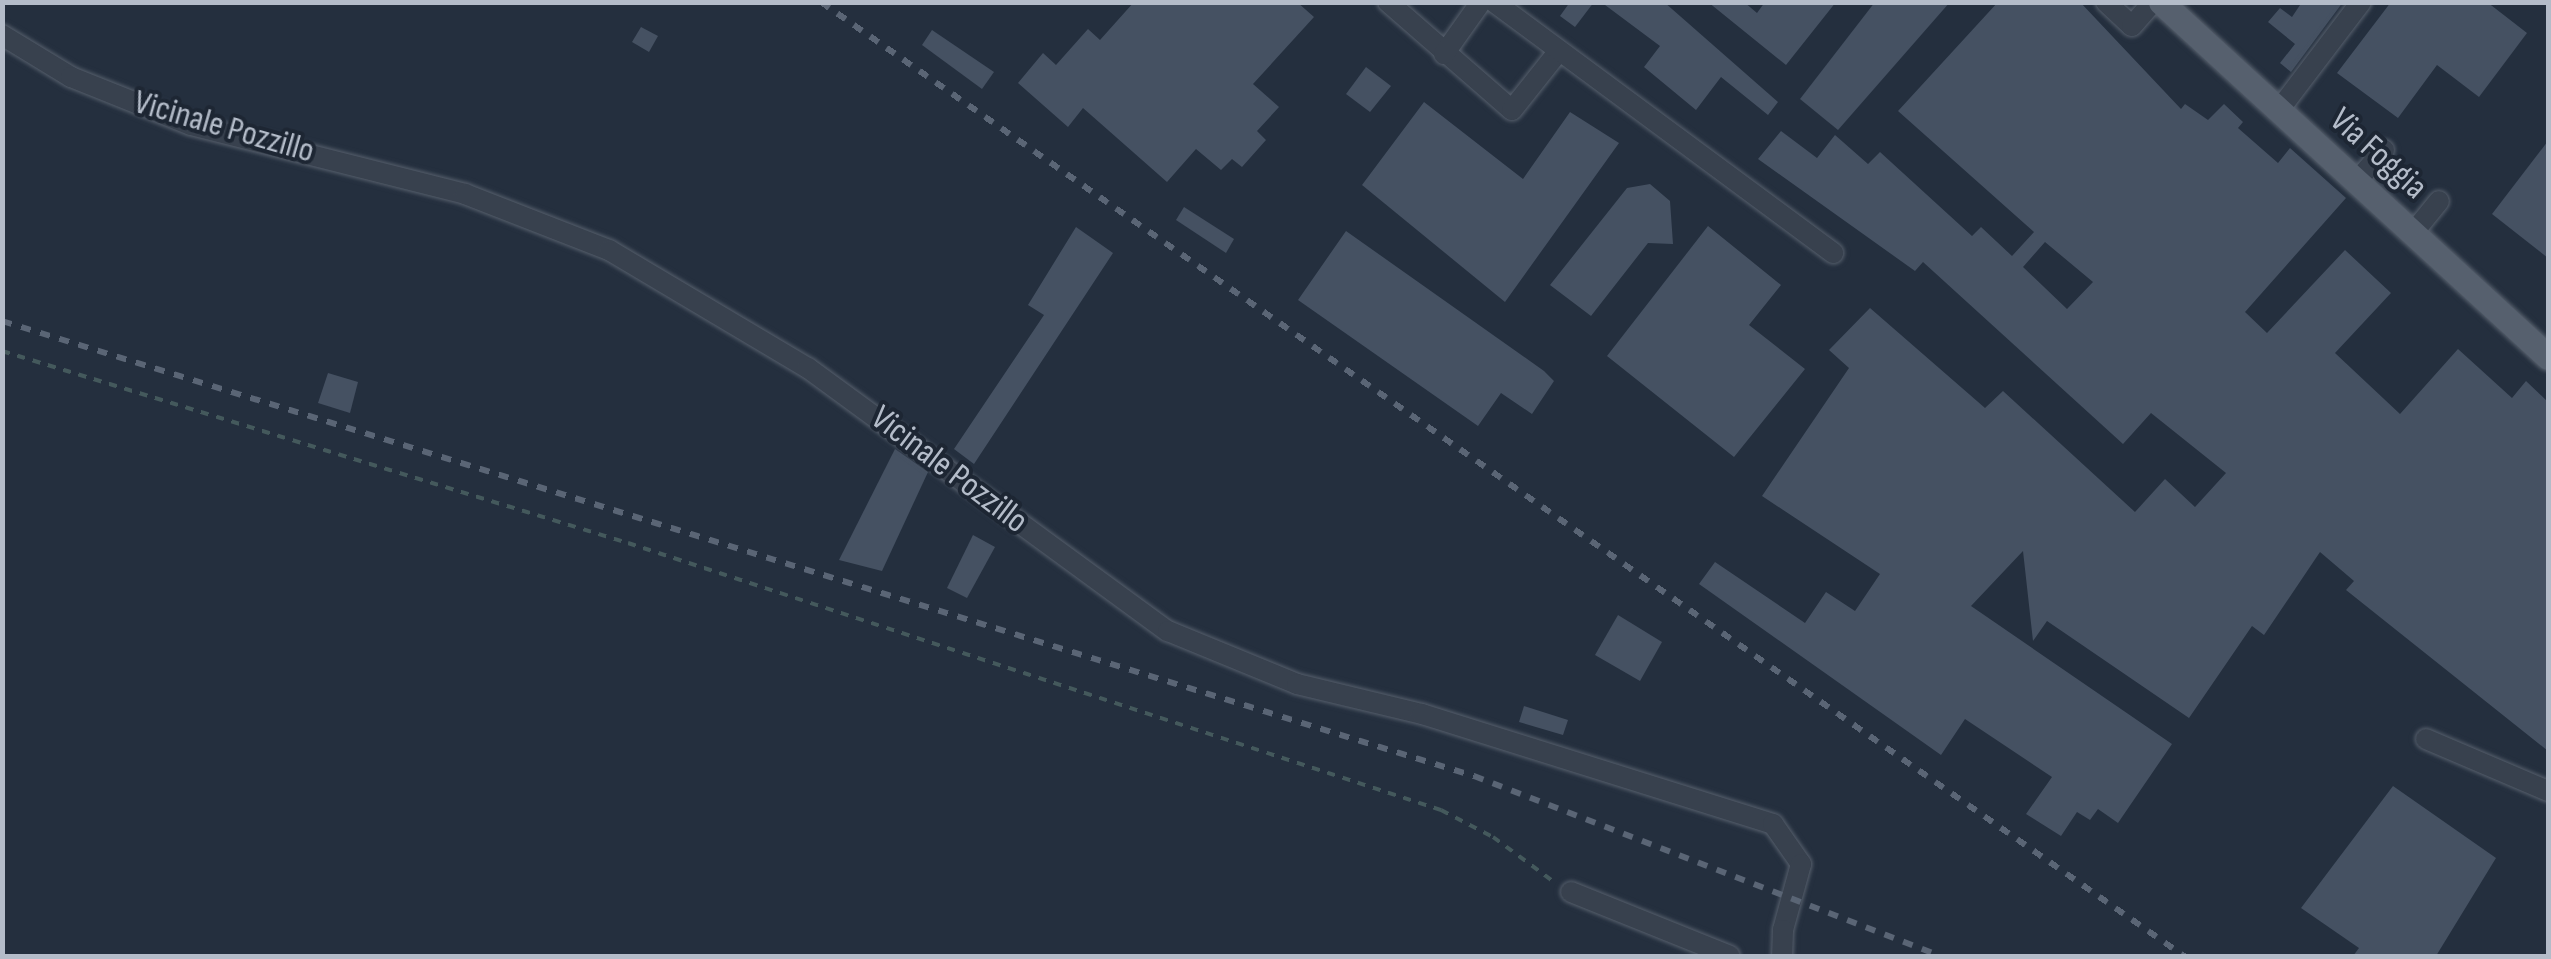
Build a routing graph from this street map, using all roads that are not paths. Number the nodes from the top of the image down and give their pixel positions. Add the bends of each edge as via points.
1 (1388, 2) edge
2 (1481, 2) edge
3 (1494, 2) edge
4 (2106, 2) edge
5 (2153, 2) edge
6 (2161, 2) edge
7 (2360, 2) edge
8 (2, 34) edge
9 (1560, 51) junction
10 (1444, 54) junction
11 (2279, 110) junction
12 (2384, 150) dead end
13 (2357, 181) junction
14 (2439, 201) dead end
15 (2413, 233) junction
16 (1833, 252) dead end
17 (2548, 356) edge
18 (2426, 738) dead end
19 (2548, 791) edge
20 (1571, 892) road end
21 (1730, 956) edge
22 (1782, 956) edge

1 - 10 street
2 - 10 street
3 - 9 street
4 - 5 street via 2132,26
6 - 11 main road, Via Foggia
7 - 11 street
8 - 22 street, Vicinale Pozzillo via 71,77 191,126 465,194 609,250 808,368 1168,631 1297,684 1422,714 1773,824 1801,864 1782,930
9 - 10 street via 1512,110
9 - 16 street
11 - 13 main road, Via Foggia
12 - 13 street
13 - 15 main road, Via Foggia
14 - 15 street
15 - 17 main road, Via Foggia
18 - 19 street
20 - 21 street

